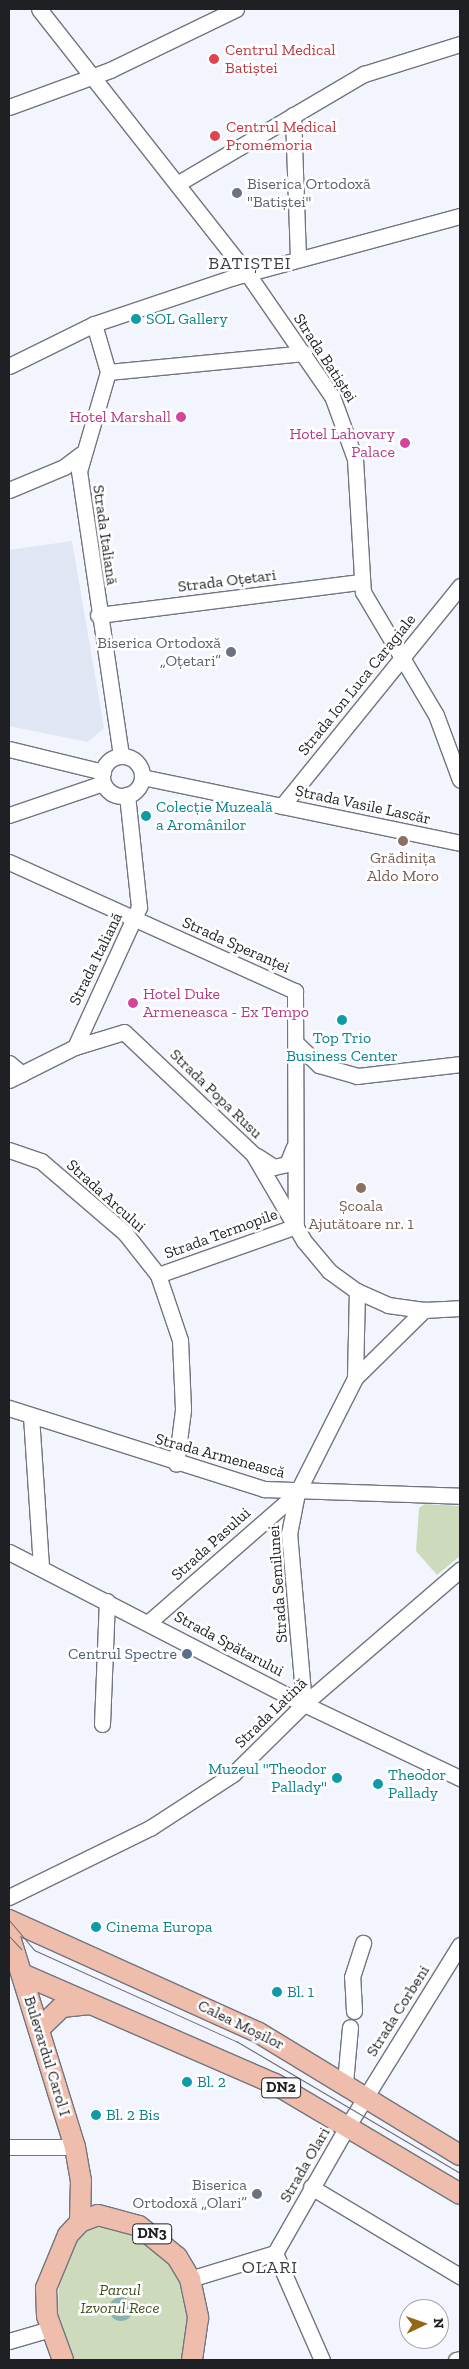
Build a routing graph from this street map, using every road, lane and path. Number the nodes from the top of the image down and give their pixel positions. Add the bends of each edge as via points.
1 (39, 9) edge
2 (236, 9) edge
3 (460, 44) edge
4 (91, 77) junction
5 (9, 107) edge
6 (293, 116) junction
7 (178, 184) junction
8 (460, 216) edge
9 (298, 259) junction
10 (246, 273) junction
11 (94, 324) junction
12 (304, 353) junction
13 (9, 366) edge
14 (108, 372) junction
15 (81, 454) junction
16 (9, 490) edge
17 (361, 582) junction
18 (460, 586) edge
19 (98, 615) junction
20 (401, 658) junction
21 (9, 749) edge
22 (121, 756) junction
23 (142, 777) junction
24 (103, 778) junction
25 (460, 780) edge
26 (127, 795) junction
27 (282, 806) junction
28 (9, 815) edge
29 (460, 843) edge
30 (9, 862) edge
31 (136, 919) junction
32 (296, 1043) junction
33 (75, 1047) junction
34 (9, 1062) edge
35 (460, 1064) edge
36 (15, 1077) edge
37 (296, 1143) junction
38 (9, 1150) edge
39 (253, 1154) junction
40 (296, 1226) junction
41 (158, 1276) junction
42 (357, 1291) junction
43 (460, 1308) edge
44 (424, 1310) junction
45 (355, 1378) junction
46 (9, 1408) edge
47 (31, 1416) junction
48 (176, 1464) junction
49 (296, 1493) junction
50 (460, 1496) edge
51 (9, 1552) edge
52 (41, 1567) junction
53 (460, 1570) edge
54 (108, 1601) junction
55 (149, 1622) junction
56 (304, 1704) junction
57 (102, 1724) dead end
58 (460, 1778) edge
59 (9, 1897) edge
60 (9, 1920) edge
61 (9, 1934) edge
62 (363, 1943) dead end
63 (460, 1945) edge
64 (22, 1974) junction
65 (91, 2004) junction
66 (354, 2011) dead end
67 (350, 2027) dead end
68 (39, 2029) junction
69 (345, 2082) junction
70 (366, 2096) junction
71 (347, 2127) junction
72 (9, 2147) edge
73 (75, 2147) junction
74 (460, 2154) edge
75 (311, 2188) junction
76 (460, 2194) edge
77 (89, 2218) junction
78 (275, 2253) junction
79 (460, 2276) edge
80 (190, 2279) junction
81 (50, 2329) junction
82 (9, 2341) edge
83 (460, 2359) edge
84 (64, 2360) edge
85 (192, 2360) edge
86 (322, 2360) edge
87 (456, 2360) edge

1 - 4 street, Strada Batiștei
2 - 4 street
3 - 6 street via 380,66
4 - 5 street
4 - 7 street, Strada Batiștei
6 - 7 street
6 - 9 street
7 - 10 street, Strada Batiștei
8 - 9 street
9 - 10 street
10 - 11 street
10 - 12 street, Strada Batiștei
11 - 13 street
11 - 14 street
12 - 14 street
12 - 17 street, Strada Batiștei via 339,409 352,443
14 - 15 street, Strada Italiană
15 - 16 street via 64,466
15 - 19 street, Strada Italiană via 80,487
17 - 19 street, Strada Oțetari
17 - 20 street, Strada Batiștei via 367,603
18 - 20 street, Strada Ion Luca Caragiale
19 - 22 street, Strada Italiană
20 - 25 street, Strada Batiștei via 443,728
20 - 27 street, Strada Ion Luca Caragiale
21 - 24 street
22 - 23 street via 138,764
22 - 24 street via 109,761
23 - 26 street via 137,790
23 - 27 street, Strada Vasile Lascăr
24 - 26 street via 112,793
24 - 28 street
26 - 31 street, Strada Italiană via 140,887
27 - 29 street, Strada Vasile Lascăr
30 - 31 street, Strada Speranței
31 - 32 street, Strada Speranței via 295,991
31 - 33 street, Strada Italiană
32 - 35 street via 319,1065 357,1076
32 - 37 street, Strada Speranței
33 - 36 street
33 - 39 street, Strada Popa Rusu via 124,1032
34 - 36 street
37 - 39 street via 288,1164 274,1167
37 - 40 street, Strada Speranței
38 - 41 street, Strada Arcului via 41,1161 125,1233
39 - 40 street, Strada Popa Rusu
40 - 41 street, Strada Termopile
40 - 42 street, Strada Popa Rusu via 315,1256
41 - 48 street, Strada Arcului via 181,1349 183,1410
42 - 44 street, Strada Popa Rusu via 388,1305
42 - 45 street
43 - 44 street, Strada Popa Rusu
44 - 45 street
45 - 49 street
46 - 47 street, Strada Armenească
47 - 48 street, Strada Armenească
47 - 52 street
48 - 49 street, Strada Armenească via 264,1489
49 - 50 street, Strada Armenească
49 - 55 street, Strada Pasului
49 - 56 street, Strada Semilunei via 289,1534
51 - 52 street, Strada Spătarului
52 - 54 street, Strada Spătarului
53 - 56 street, Strada Latină
54 - 55 street, Strada Spătarului
54 - 57 street
55 - 56 street, Strada Spătarului
56 - 58 street, Strada Spătarului
56 - 59 street, Strada Latină via 225,1779 150,1828
60 - 69 main road, Calea Moșilor / DN2 via 259,2033
61 - 64 main road, Bulevardul Carol I
62 - 66 street via 352,1977
63 - 70 street, Strada Corbeni
64 - 65 main road, DN2
64 - 68 main road, Bulevardul Carol I
65 - 68 main road via 62,2007
65 - 71 main road, DN2 via 243,2068
67 - 69 street
68 - 73 main road, Bulevardul Carol I
69 - 70 main road, Calea Moșilor / DN2
70 - 71 street, Strada Olari
70 - 74 main road, Calea Moșilor / DN2
71 - 75 street, Strada Olari
71 - 76 main road, DN2
72 - 73 street
73 - 77 main road, Bulevardul Carol I
75 - 78 street, Strada Olari
75 - 79 street
77 - 80 main road, DN3 via 139,2226 160,2239
77 - 81 main road via 54,2261 46,2288
78 - 80 street
78 - 86 street
80 - 85 main road, DN3 via 198,2318
81 - 82 street
81 - 84 main road
83 - 87 street

